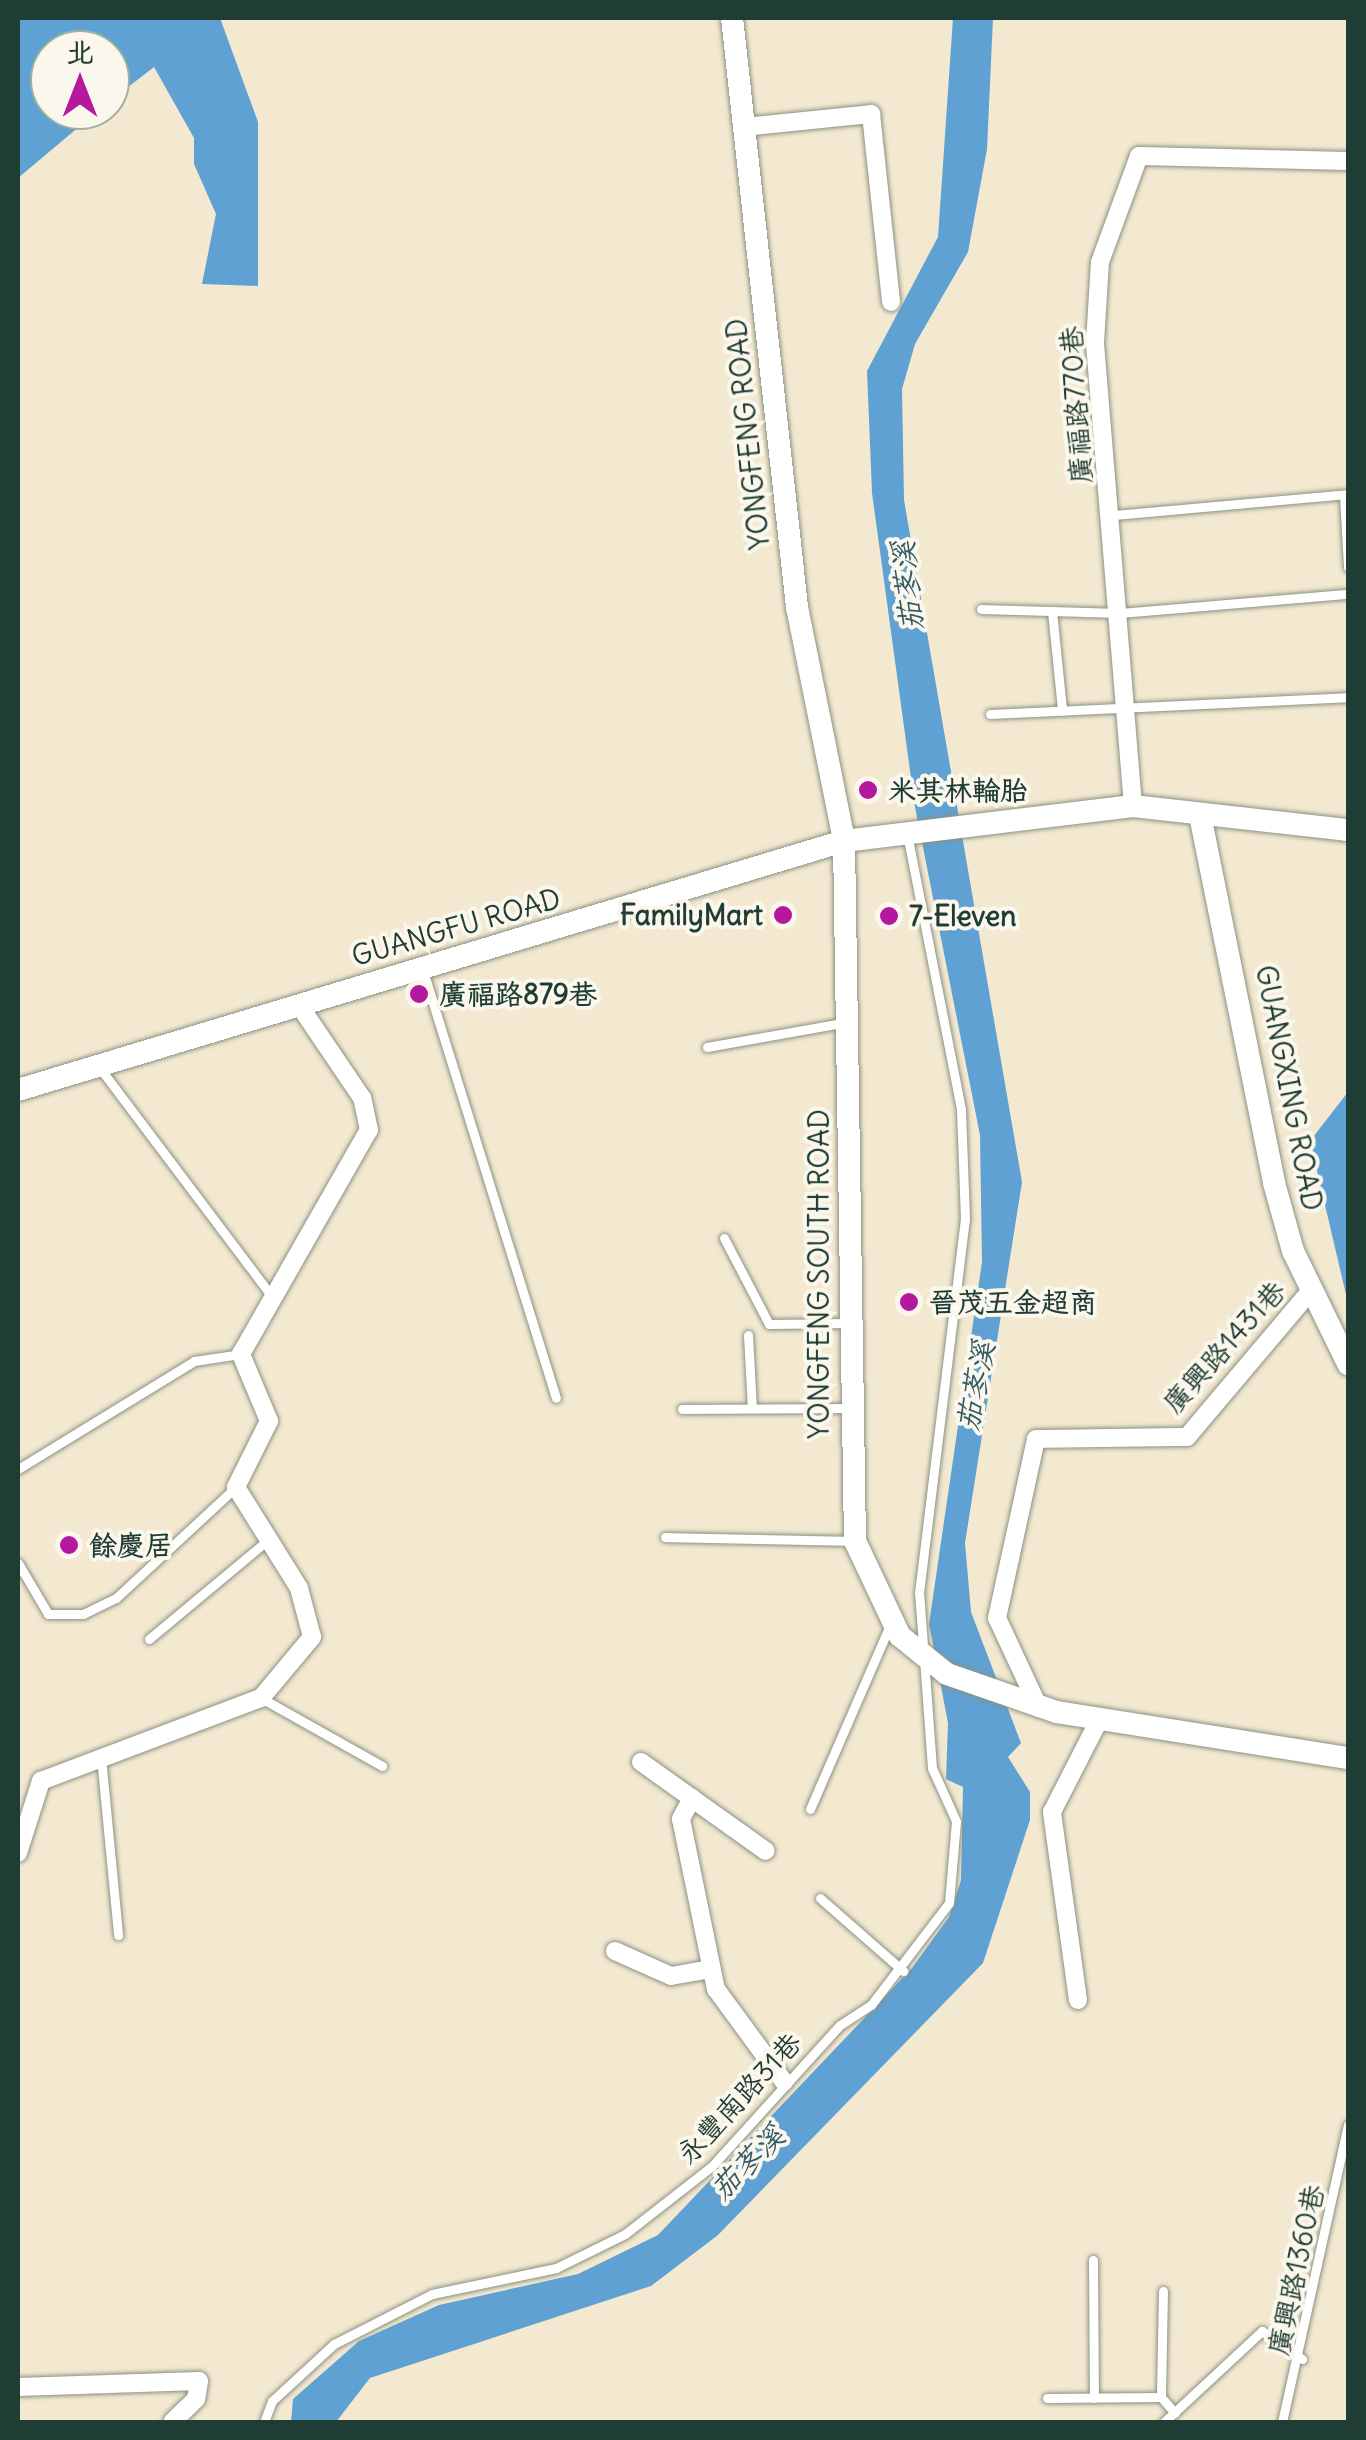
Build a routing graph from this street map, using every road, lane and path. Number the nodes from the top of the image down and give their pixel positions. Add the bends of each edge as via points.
1 (732, 18) edge
2 (744, 127) junction
3 (1348, 161) edge
4 (891, 302) dead end
5 (1346, 494) edge
6 (1113, 515) junction
7 (1348, 567) edge
8 (1348, 594) edge
9 (981, 609) dead end
10 (1052, 611) junction
11 (1120, 612) junction
12 (1348, 696) edge
13 (1128, 707) junction
14 (1062, 710) junction
15 (990, 714) dead end
16 (1133, 806) junction
17 (1200, 815) junction
18 (1348, 830) edge
19 (910, 831) junction
20 (844, 841) junction
21 (422, 968) junction
22 (299, 1005) junction
23 (850, 1021) junction
24 (708, 1046) dead end
25 (97, 1064) junction
26 (18, 1090) edge
27 (724, 1238) dead end
28 (1312, 1290) junction
29 (274, 1300) junction
30 (848, 1322) junction
31 (748, 1335) dead end
32 (241, 1354) junction
33 (1348, 1364) edge
34 (556, 1398) dead end
35 (752, 1408) junction
36 (848, 1408) junction
37 (682, 1409) dead end
38 (18, 1468) edge
39 (236, 1487) junction
40 (666, 1536) dead end
41 (269, 1539) junction
42 (855, 1541) junction
43 (18, 1563) edge
44 (892, 1620) junction
45 (149, 1639) dead end
46 (925, 1659) junction
47 (261, 1698) junction
48 (1039, 1708) junction
49 (1100, 1718) junction
50 (100, 1754) junction
51 (1348, 1758) edge
52 (640, 1762) dead end
53 (382, 1766) dead end
54 (692, 1798) junction
55 (810, 1809) dead end
56 (766, 1852) dead end
57 (18, 1853) edge
58 (820, 1898) dead end
59 (118, 1935) dead end
60 (615, 1951) dead end
61 (711, 1970) junction
62 (903, 1971) junction
63 (1078, 2000) dead end
64 (784, 2082) junction
65 (1348, 2125) edge
66 (1093, 2260) dead end
67 (1163, 2291) dead end
68 (1302, 2359) junction
69 (18, 2387) edge
70 (1160, 2397) junction
71 (1047, 2398) dead end
72 (1094, 2398) junction
73 (1175, 2413) junction
74 (172, 2422) edge
75 (264, 2422) edge
76 (1164, 2422) edge
77 (1282, 2422) edge

1 - 2 street, YONGFENG ROAD
2 - 4 street via 871,114
2 - 20 street, YONGFENG ROAD via 797,607
3 - 6 street, 廣福路770巷 via 1138,156 1100,262 1095,343
5 - 6 lane
5 - 7 lane
6 - 11 street, 廣福路770巷
8 - 11 lane
9 - 10 lane
10 - 11 lane
10 - 14 lane
11 - 13 street, 廣福路770巷
12 - 13 lane
13 - 14 lane
13 - 16 street, 廣福路770巷
14 - 15 lane
16 - 17 street
16 - 19 street, GUANGFU ROAD
17 - 18 street
17 - 28 street, GUANGXING ROAD via 1274,1183
19 - 20 street, GUANGFU ROAD
19 - 46 lane, 永豐南路31巷 via 961,1109 965,1219 924,1510
20 - 21 street, GUANGFU ROAD
20 - 23 street, YONGFENG SOUTH ROAD
21 - 22 street, GUANGFU ROAD
21 - 34 lane
22 - 25 street, GUANGFU ROAD
22 - 29 street via 362,1098 369,1130
23 - 24 lane
23 - 30 street, YONGFENG SOUTH ROAD
25 - 26 street, GUANGFU ROAD
25 - 29 lane
27 - 30 lane via 769,1324
28 - 33 street, GUANGXING ROAD
28 - 48 street, 廣興路1431巷 via 1188,1437 1036,1439 997,1618
29 - 32 street
30 - 36 street, YONGFENG SOUTH ROAD
31 - 35 lane
32 - 38 lane via 194,1361
32 - 39 street via 269,1421
35 - 36 lane
35 - 37 lane
36 - 42 street, YONGFENG SOUTH ROAD
39 - 41 street
39 - 43 lane via 116,1598 83,1614 48,1614
40 - 42 lane
41 - 45 lane
41 - 47 street via 299,1588 312,1637
42 - 44 street, YONGFENG SOUTH ROAD
44 - 46 street, YONGFENG SOUTH ROAD
44 - 55 lane
46 - 48 street, YONGFENG SOUTH ROAD via 947,1674
46 - 62 lane, 永豐南路31巷 via 932,1768 956,1821 959,1857 949,1902
47 - 50 street
47 - 53 lane
48 - 49 street
49 - 51 street
49 - 63 street via 1052,1812
50 - 57 street via 41,1781
50 - 59 lane
52 - 54 street
54 - 56 street
54 - 61 street via 681,1818
58 - 62 lane
60 - 61 street via 671,1976
61 - 64 street
62 - 64 lane, 永豐南路31巷
64 - 75 lane, 永豐南路31巷 via 712,2166 625,2234 556,2268 432,2294 348,2337 292,2379
65 - 68 lane, 廣興路1360巷
66 - 72 lane
67 - 70 lane
68 - 73 lane via 1262,2331
68 - 77 lane, 廣興路1360巷
69 - 74 street via 198,2380 196,2399
70 - 72 lane
70 - 73 lane
71 - 72 lane
73 - 76 lane

